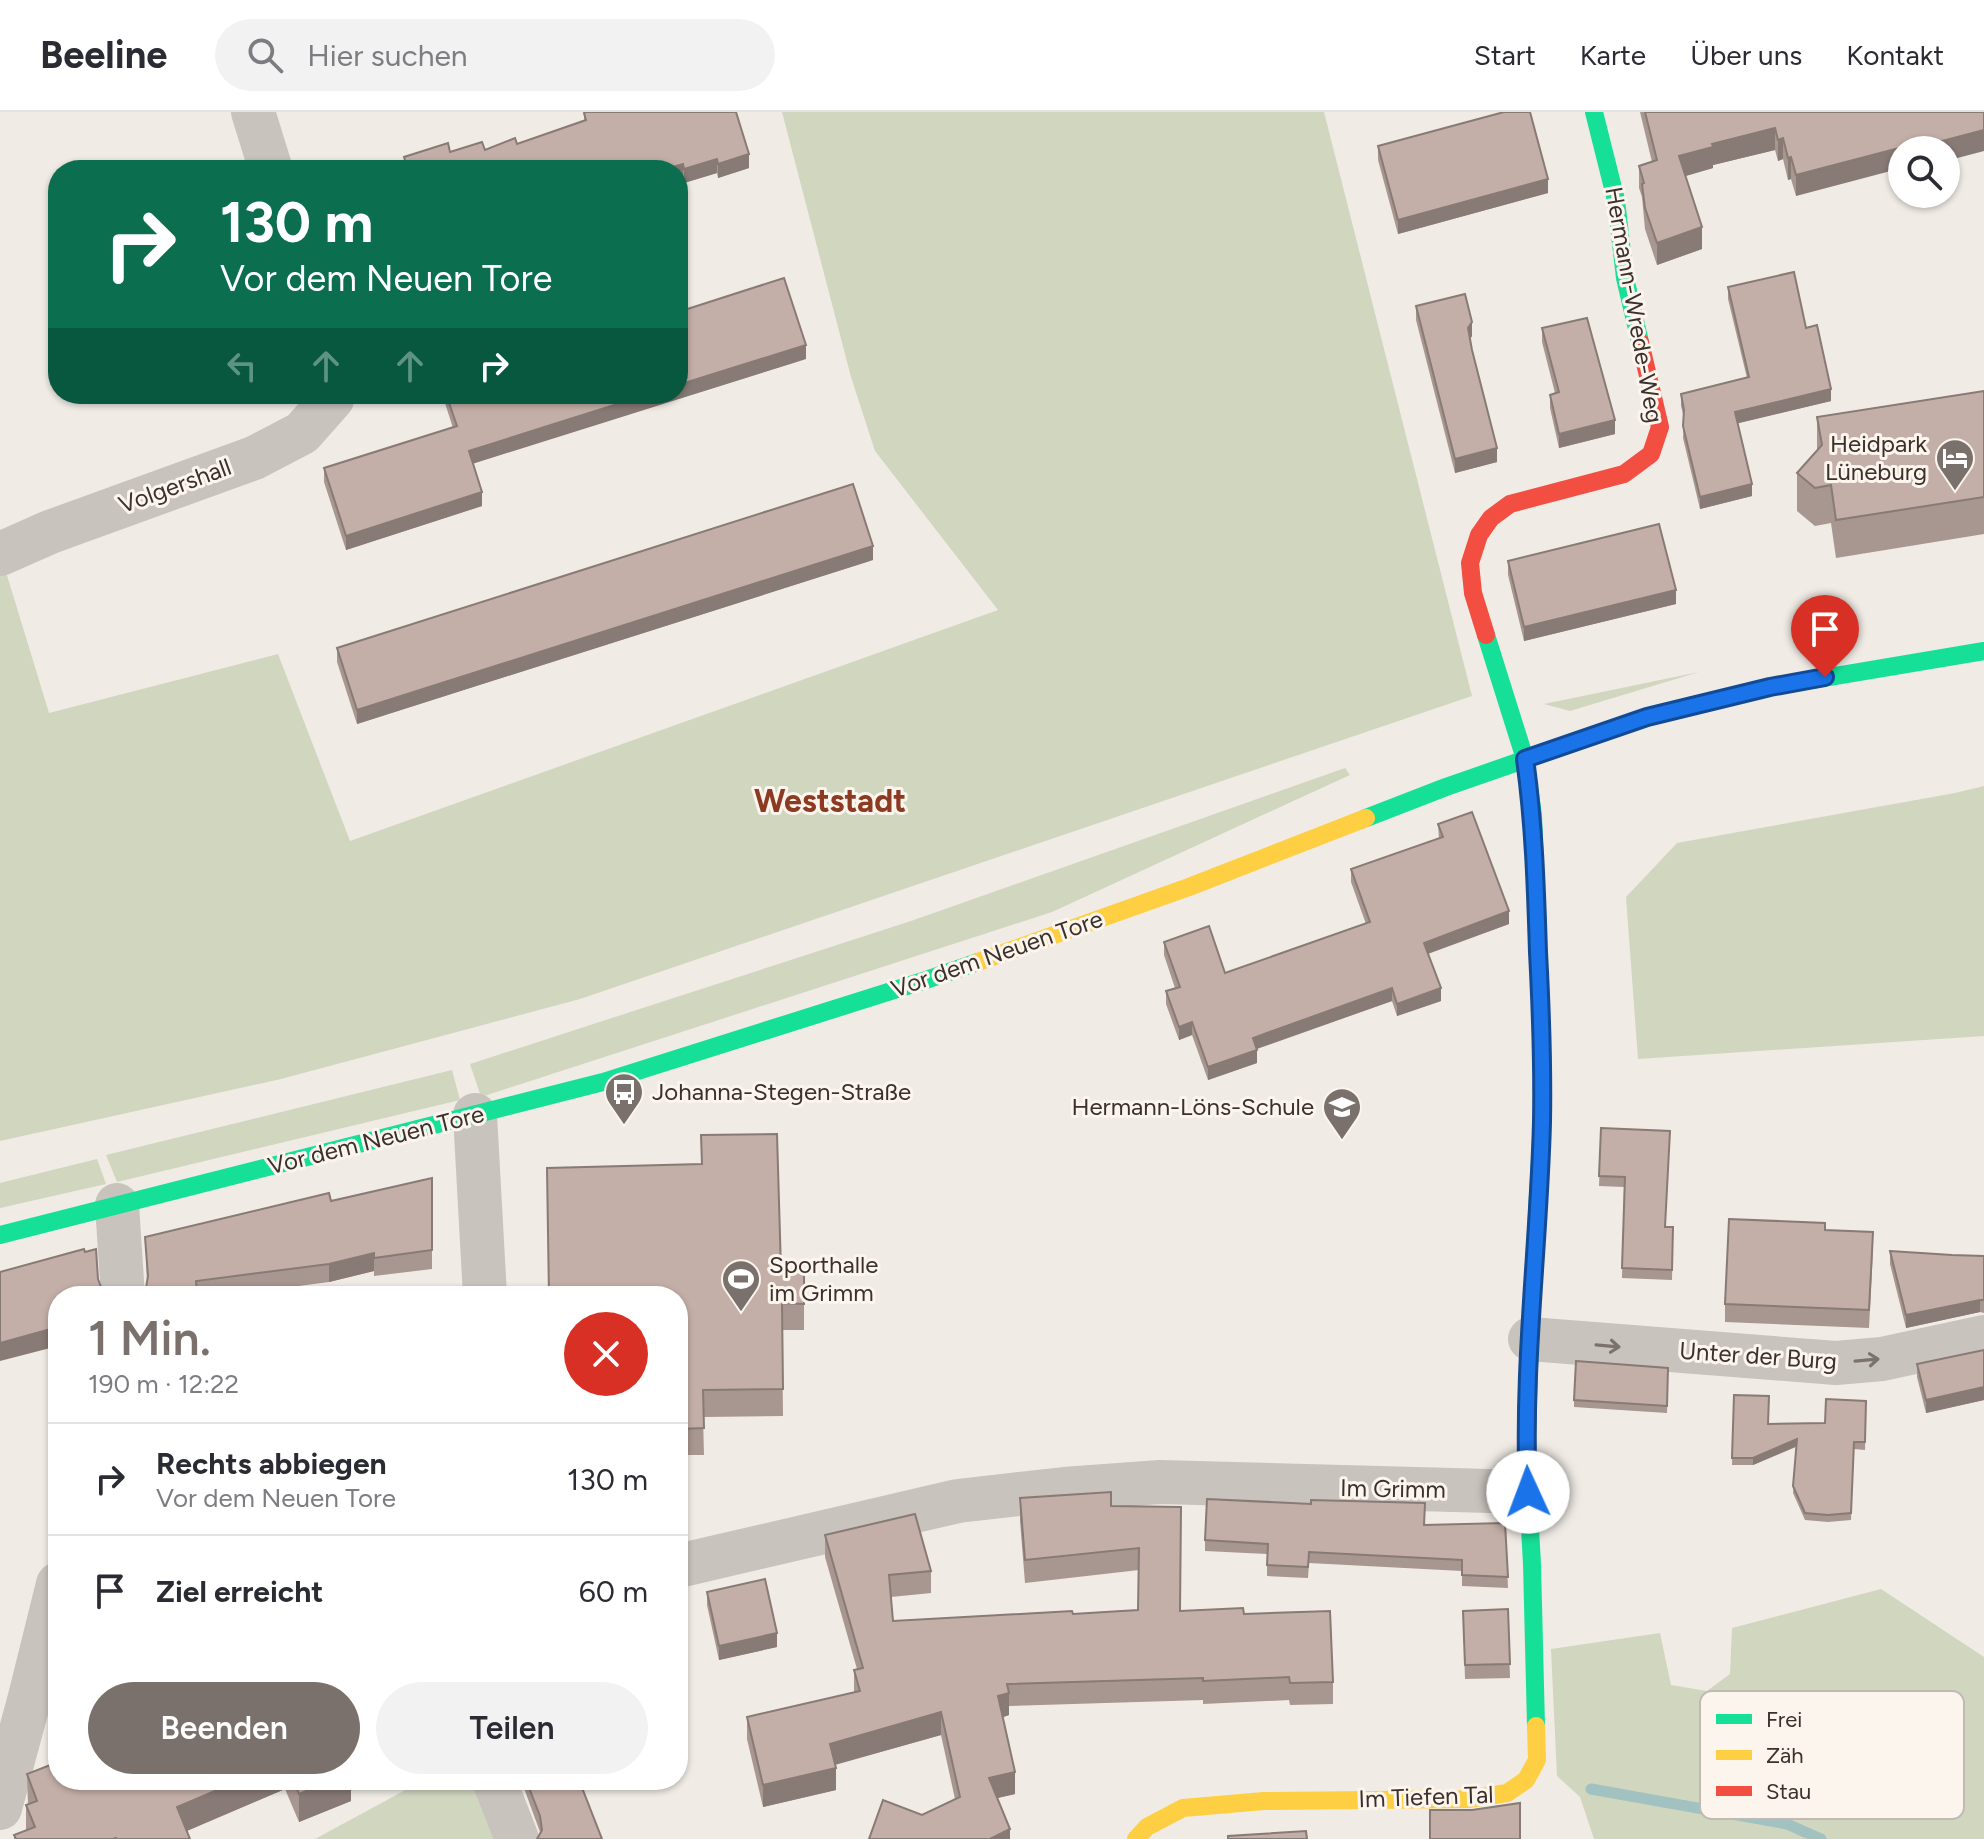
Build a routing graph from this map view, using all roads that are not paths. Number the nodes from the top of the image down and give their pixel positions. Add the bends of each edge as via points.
1 (253, 112) edge
2 (1594, 112) edge
3 (268, 160) edge
4 (328, 404) edge
5 (0, 554) edge
6 (1984, 651) edge
7 (1525, 759) junction
8 (475, 1115) junction
9 (117, 1205) junction
10 (0, 1235) edge
11 (122, 1286) edge
12 (484, 1286) edge
13 (1984, 1337) edge
14 (1530, 1339) junction
15 (1528, 1492) junction
16 (688, 1564) edge
17 (48, 1623) edge
18 (498, 1790) edge
19 (0, 1808) edge
20 (517, 1839) edge
21 (1136, 1839) edge

1 - 3 street
2 - 7 street, Hermann-Wrede-Weg via 1660,427 1651,454 1624,474 1510,504 1479,535 1470,563 1473,593
4 - 5 street, Volgershall via 302,433 254,458
6 - 7 street, Vor dem Neuen Tore via 1770,687 1647,717
7 - 8 street, Vor dem Neuen Tore via 926,980 603,1082
7 - 14 street via 1533,815 1542,1046
8 - 9 street, Vor dem Neuen Tore
8 - 12 street
9 - 10 street, Vor dem Neuen Tore
9 - 11 street
14 -> 13 street, Unter der Burg via 1836,1363 1882,1359
14 - 15 street
15 - 16 street, Im Grimm via 1160,1482 1064,1489 958,1501
15 - 21 street, Im Tiefen Tal via 1537,1760 1526,1780 1507,1793 1468,1799 1264,1801 1183,1808
17 - 19 street
18 - 20 street

